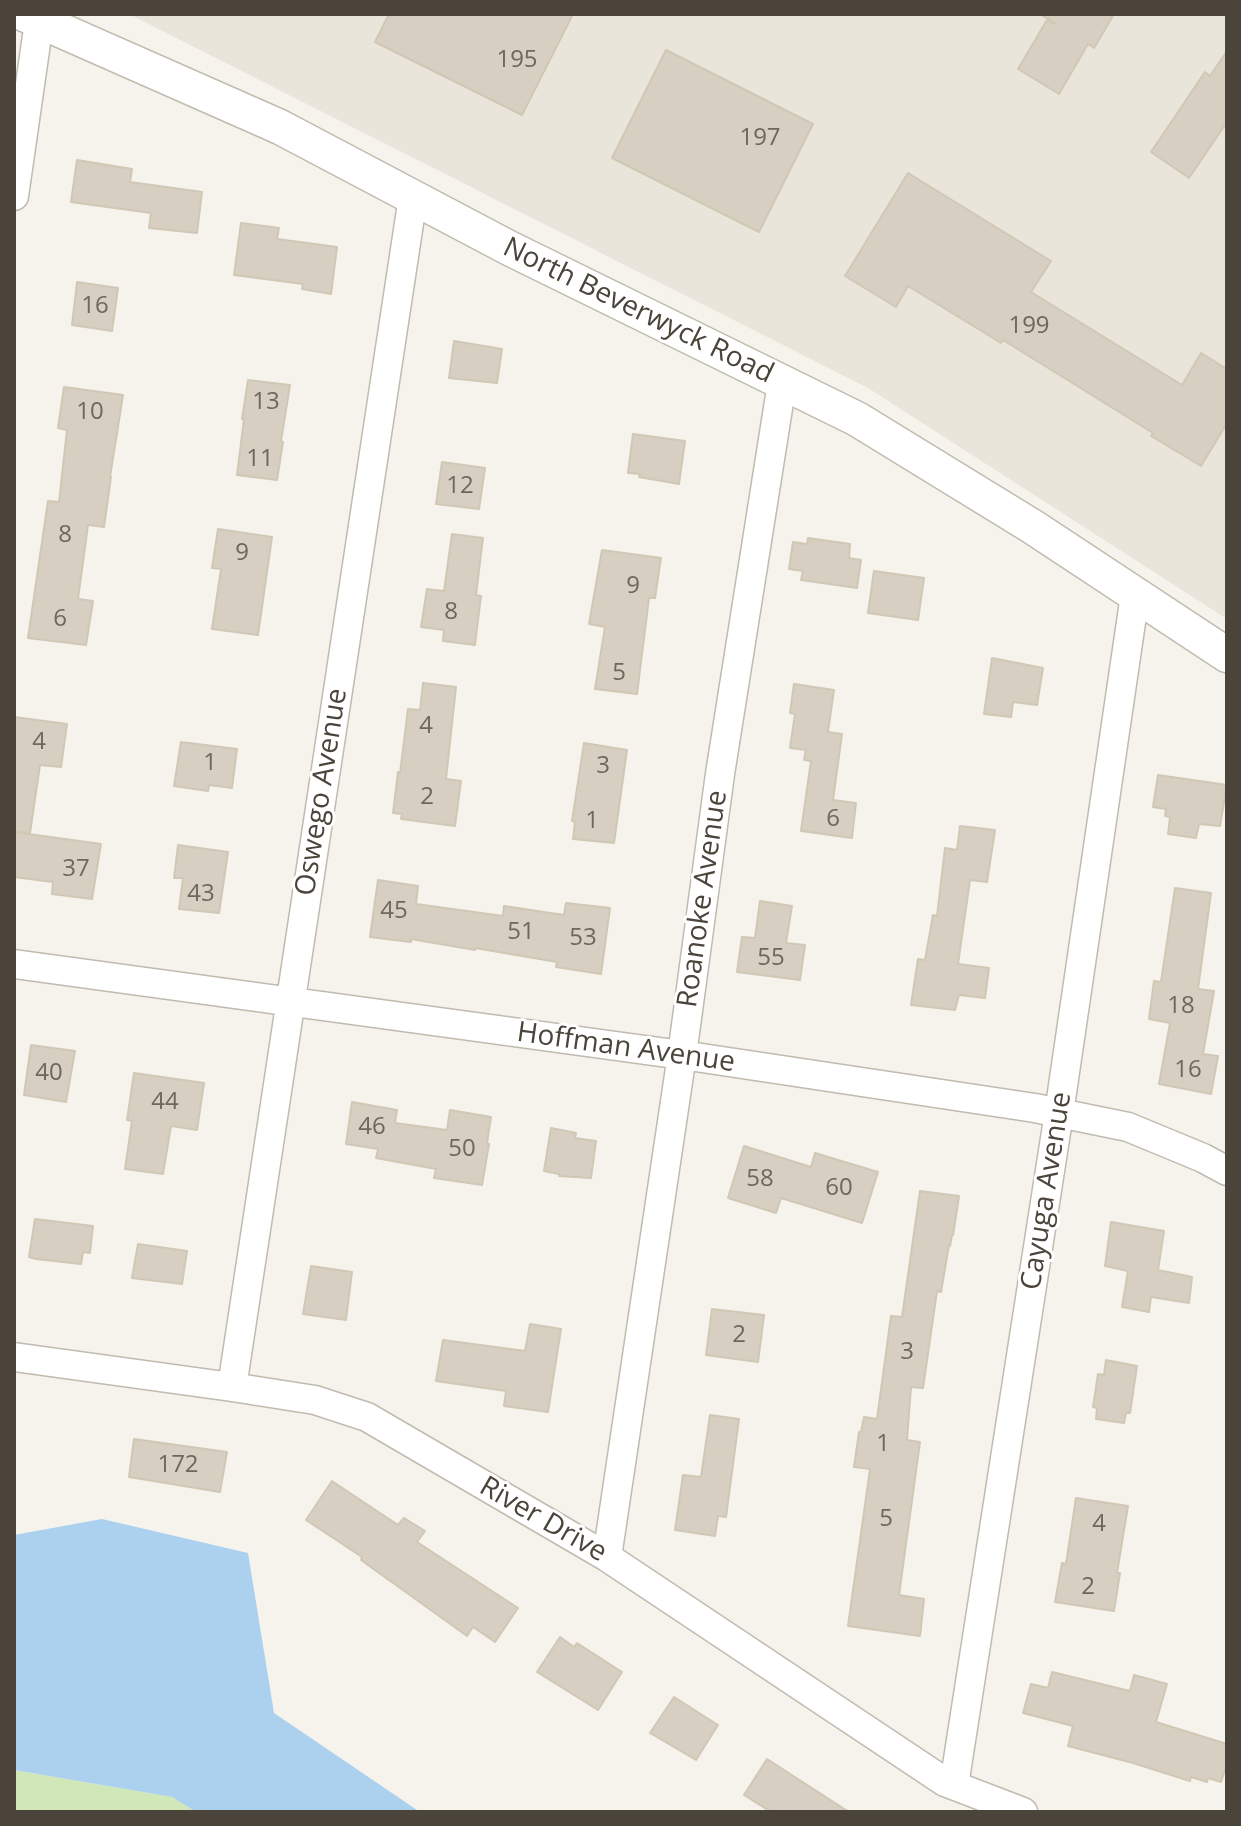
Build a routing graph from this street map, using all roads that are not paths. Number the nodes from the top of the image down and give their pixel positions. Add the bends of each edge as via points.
1 (32, 18) edge
2 (14, 196) edge
3 (413, 197) junction
4 (782, 383) junction
5 (1135, 595) junction
6 (1227, 655) edge
7 (14, 964) edge
8 (290, 1002) junction
9 (682, 1055) junction
10 (1059, 1113) junction
11 (1227, 1171) edge
12 (14, 1357) edge
13 (232, 1387) junction
14 (607, 1557) junction
15 (954, 1785) junction
16 (1023, 1812) edge

1 - 2 street
1 - 3 street, North Beverwyck Road via 280,127
3 - 4 street, North Beverwyck Road
3 - 8 street, Oswego Avenue
4 - 5 street, North Beverwyck Road via 857,419
4 - 9 street, Roanoke Avenue
5 - 6 street, North Beverwyck Road
5 - 10 street, Cayuga Avenue
7 - 8 street, Hoffman Avenue
8 - 9 street, Hoffman Avenue
8 - 13 street, Oswego Avenue
9 - 10 street, Hoffman Avenue
9 - 14 street, Roanoke Avenue
10 - 11 street, Hoffman Avenue via 1128,1127
10 - 15 street, Cayuga Avenue
12 - 13 street, River Drive
13 - 14 street, River Drive via 315,1400 367,1417
14 - 15 street, River Drive
15 - 16 street, River Drive

